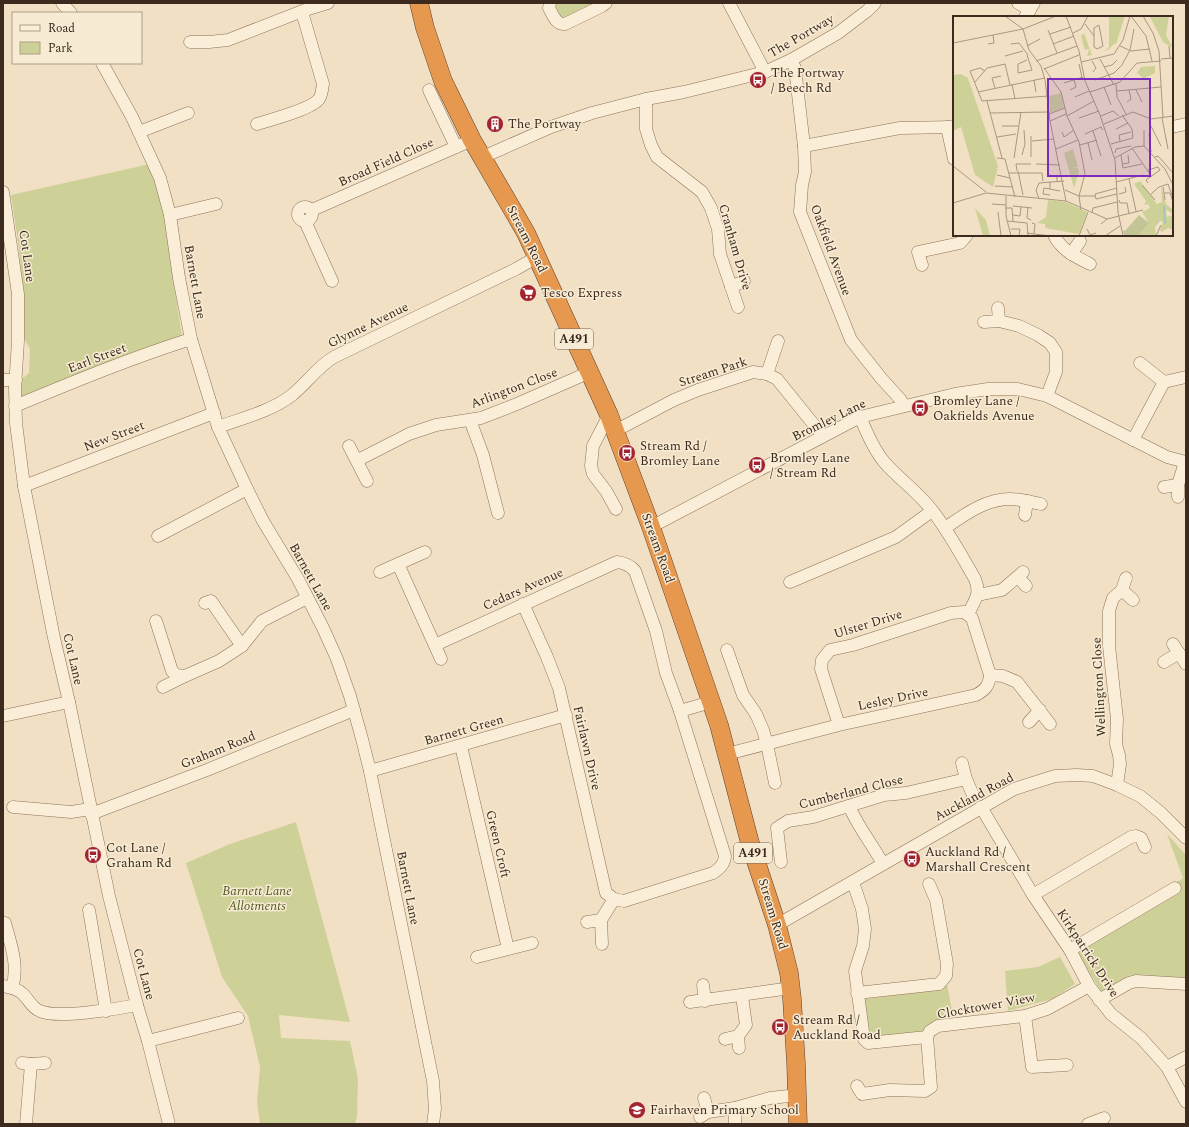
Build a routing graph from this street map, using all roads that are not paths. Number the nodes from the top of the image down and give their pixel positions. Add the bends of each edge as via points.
1 (62, 3) edge
2 (328, 3) edge
3 (419, 3) edge
4 (550, 3) edge
5 (606, 3) edge
6 (729, 3) edge
7 (875, 3) edge
8 (1018, 3) edge
9 (1030, 10) edge
10 (70, 12) edge
11 (302, 12) junction
12 (190, 42) dead end
13 (791, 60) junction
14 (103, 64) edge
15 (765, 72) junction
16 (429, 90) dead end
17 (646, 99) junction
18 (188, 113) dead end
19 (257, 124) dead end
20 (1186, 124) edge
21 (951, 127) edge
22 (1173, 127) edge
23 (139, 132) junction
24 (464, 144) junction
25 (804, 146) junction
26 (953, 148) edge
27 (482, 158) junction
28 (3, 196) edge
29 (216, 204) dead end
30 (170, 215) junction
31 (966, 236) edge
32 (1055, 236) edge
33 (1080, 241) dead end
34 (1071, 254) junction
35 (537, 257) junction
36 (1090, 264) dead end
37 (922, 265) dead end
38 (332, 281) dead end
39 (744, 281) dead end
40 (731, 287) junction
41 (738, 307) dead end
42 (998, 308) dead end
43 (999, 321) junction
44 (984, 322) dead end
45 (191, 339) junction
46 (778, 341) dead end
47 (1140, 363) dead end
48 (590, 372) junction
49 (767, 374) junction
50 (1186, 377) edge
51 (3, 380) edge
52 (16, 380) junction
53 (1164, 382) junction
54 (1047, 396) junction
55 (15, 406) junction
56 (904, 406) junction
57 (214, 413) junction
58 (860, 417) junction
59 (470, 420) junction
60 (612, 423) junction
61 (218, 427) junction
62 (823, 436) junction
63 (1133, 440) junction
64 (349, 446) dead end
65 (358, 460) junction
66 (1185, 462) edge
67 (367, 481) dead end
68 (24, 486) junction
69 (1164, 488) dead end
70 (247, 489) junction
71 (1027, 501) junction
72 (1040, 504) dead end
73 (616, 509) dead end
74 (932, 511) junction
75 (498, 513) dead end
76 (1025, 515) dead end
77 (651, 527) junction
78 (945, 528) junction
79 (157, 535) dead end
80 (425, 552) dead end
81 (398, 564) junction
82 (380, 572) dead end
83 (1126, 578) dead end
84 (790, 582) dead end
85 (1026, 586) dead end
86 (1122, 590) junction
87 (978, 595) junction
88 (307, 598) junction
89 (1133, 600) dead end
90 (205, 603) dead end
91 (523, 604) junction
92 (968, 614) junction
93 (156, 621) dead end
94 (434, 644) junction
95 (242, 646) junction
96 (728, 650) dead end
97 (441, 659) dead end
98 (1164, 662) dead end
99 (1186, 664) edge
100 (990, 675) junction
101 (185, 676) junction
102 (163, 687) dead end
103 (69, 702) junction
104 (712, 702) junction
105 (354, 710) junction
106 (1040, 710) junction
107 (680, 711) junction
108 (566, 715) junction
109 (3, 716) edge
110 (1028, 722) dead end
111 (1050, 724) dead end
112 (840, 725) junction
113 (767, 744) junction
114 (461, 746) junction
115 (727, 754) junction
116 (962, 763) dead end
117 (370, 771) junction
118 (966, 779) junction
119 (775, 783) dead end
120 (1117, 785) junction
121 (973, 795) dead end
122 (849, 806) junction
123 (13, 807) dead end
124 (981, 807) junction
125 (91, 812) junction
126 (1186, 838) edge
127 (1146, 846) dead end
128 (780, 862) dead end
129 (883, 864) junction
130 (853, 882) junction
131 (929, 884) dead end
132 (1175, 888) dead end
133 (1033, 895) junction
134 (614, 899) junction
135 (89, 910) dead end
136 (601, 920) junction
137 (587, 922) dead end
138 (5, 923) dead end
139 (777, 925) junction
140 (532, 943) dead end
141 (602, 944) dead end
142 (508, 949) junction
143 (1070, 950) junction
144 (477, 957) dead end
145 (1186, 984) edge
146 (703, 985) dead end
147 (1089, 986) junction
148 (8, 987) edge
149 (791, 988) junction
150 (857, 993) junction
151 (742, 996) junction
152 (1099, 1000) junction
153 (705, 1001) junction
154 (690, 1002) dead end
155 (137, 1005) junction
156 (106, 1011) junction
157 (1025, 1016) junction
158 (238, 1018) dead end
159 (927, 1037) junction
160 (725, 1039) dead end
161 (148, 1041) junction
162 (1186, 1057) edge
163 (45, 1063) dead end
164 (1066, 1065) dead end
165 (1167, 1067) junction
166 (856, 1086) dead end
167 (798, 1095) junction
168 (704, 1098) dead end
169 (1186, 1102) edge
170 (736, 1108) junction
171 (1104, 1118) dead end
172 (29, 1124) edge
173 (169, 1124) edge
174 (433, 1124) edge
175 (735, 1124) edge
176 (798, 1124) edge
177 (1088, 1124) edge

1 - 10 street
2 - 11 street
3 - 24 highway, Stream Road / A491
4 - 5 street via 549,8 553,16 558,24 562,25
6 - 15 street
7 - 13 street, The Portway via 838,33
8 - 9 street
11 - 12 street via 228,40
11 - 19 street via 323,84 322,92 312,106 268,116
13 - 15 street, The Portway
13 - 25 street, Oakfield Avenue
14 - 23 street, Barnett Lane
15 - 17 street, The Portway
16 - 24 street
17 - 27 street, The Portway via 550,127
17 - 40 street, Cranham Drive via 646,129 657,157 702,192 711,208 718,229 720,254
18 - 23 street
20 - 22 street
21 - 25 street via 900,128
21 - 26 street
23 - 30 street, Barnett Lane via 160,178
24 - 27 highway, Stream Road / A491
24 - 38 street, Broad Field Close via 312,210 305,206 298,210 299,218 305,221
25 - 56 street, Oakfield Avenue via 805,172 800,212 851,340
27 - 35 highway, Stream Road / A491 via 526,233
28 - 52 street, Cot Lane via 18,294
29 - 30 street
30 - 45 street, Barnett Lane
31 - 37 street via 960,243 918,252
32 - 34 street
33 - 34 street
34 - 36 street
35 - 48 highway, Stream Road / A491
35 - 61 street, Glynne Avenue via 324,362 293,394 277,405
39 - 40 street
40 - 41 street, Cranham Drive
42 - 43 street
43 - 44 street
43 - 54 street via 1038,334 1050,343 1056,352 1056,372
45 - 55 street, Earl Street
45 - 57 street, Barnett Lane
46 - 49 street
47 - 53 street
48 - 59 street, Arlington Close via 517,404
48 - 60 highway, Stream Road / A491
49 - 60 street, Stream Park via 753,372
49 - 62 street, Stream Park via 778,379
50 - 53 street
51 - 52 street
52 - 55 street, Cot Lane
53 - 63 street
54 - 56 street, Bromley Lane via 1018,389 988,389
54 - 63 street, Bromley Lane
55 - 68 street, Cot Lane
56 - 58 street, Bromley Lane
57 - 61 street, Barnett Lane
57 - 68 street, New Street
58 - 62 street, Bromley Lane
58 - 74 street via 881,458
59 - 65 street, Arlington Close via 436,425 409,434
59 - 75 street via 483,455
60 - 73 street via 593,446 590,461 593,474
60 - 77 highway, Stream Road / A491
61 - 70 street, Barnett Lane
62 - 77 street, Bromley Lane
63 - 66 street, Bromley Lane via 1167,457
64 - 65 street
65 - 67 street
66 - 69 street via 1178,491
68 - 103 street, Cot Lane via 52,631
70 - 79 street
70 - 88 street, Barnett Lane
71 - 72 street
71 - 76 street
71 - 78 street via 999,499 970,511
74 - 78 street
74 - 84 street via 896,537
77 - 104 highway, Stream Road / A491
78 - 87 street via 975,579
80 - 81 street
81 - 82 street
81 - 94 street
83 - 86 street, Wellington Close
85 - 87 street via 1020,574 1002,590
86 - 89 street
86 - 120 street, Wellington Close via 1113,598 1109,611 1109,646 1117,719 1116,744 1120,764
87 - 92 street
88 - 95 street via 262,621
88 - 105 street, Barnett Lane via 337,659
90 - 95 street via 211,601
91 - 94 street, Cedars Avenue
91 - 107 street, Cedars Avenue via 617,562 631,566 656,631 666,673
91 - 108 street, Fairlawn Drive via 550,664
92 - 100 street via 972,618
92 - 112 street, Ulster Drive via 951,613 830,650 822,660 821,669
93 - 101 street via 172,671 176,675
94 - 97 street
95 - 101 street via 219,661
96 - 113 street via 743,695 756,714
98 - 99 street via 1176,648
100 - 106 street via 1003,676 1016,682
100 - 112 street, Lesley Drive via 988,685 983,692 976,695
101 - 102 street
103 - 109 street
103 - 125 street, Cot Lane
104 - 107 street
104 - 115 highway, Stream Road / A491
105 - 117 street, Barnett Lane
105 - 125 street, Graham Road via 207,770
106 - 110 street
106 - 111 street
107 - 134 street via 725,856 724,862 713,873 624,901
108 - 114 street, Barnett Green
108 - 134 street, Fairlawn Drive via 606,893
112 - 113 street, Lesley Drive
113 - 115 street, Lesley Drive
113 - 119 street
114 - 117 street, Barnett Green
114 - 142 street, Green Croft
115 - 139 highway, Stream Road / A491 via 750,843
116 - 118 street
117 - 174 street, Barnett Lane via 433,1082
118 - 121 street
118 - 122 street, Cumberland Close
120 - 124 street, Auckland Road via 1092,776 1055,776 1014,789
120 - 126 street, Auckland Road via 1140,796
122 - 128 street, Cumberland Close via 813,817 772,825
122 - 129 street via 855,821
123 - 125 street, Graham Road via 28,804 71,812
124 - 129 street, Auckland Road
124 - 133 street, Kirkpatrick Drive
125 - 155 street, Cot Lane
127 - 133 street via 1141,838 1132,837
129 - 130 street, Auckland Road
130 - 139 street, Auckland Road
130 - 150 street via 862,909 865,929 855,971
131 - 150 street via 936,900 947,964 946,976 939,984
132 - 143 street
133 - 143 street, Kirkpatrick Drive
134 - 136 street
135 - 156 street
136 - 137 street
136 - 141 street
138 - 148 street via 15,960 15,978
139 - 149 highway, Stream Road / A491
140 - 142 street
142 - 144 street
143 - 147 street, Kirkpatrick Drive
145 - 152 street via 1136,981
146 - 153 street
147 - 152 street, Kirkpatrick Drive
147 - 157 street, Clocktower View via 1047,1009
148 - 156 street via 23,994 35,1009 50,1015
149 - 151 street
149 - 167 highway, Stream Road / A491
150 - 159 street, Clocktower View via 864,1039 868,1043
151 - 153 street
151 - 160 street via 746,1025 738,1042
152 - 165 street, Kirkpatrick Drive via 1111,1014 1141,1038
153 - 154 street
155 - 156 street
155 - 161 street, Cot Lane
157 - 159 street, Clocktower View via 938,1026 930,1031
157 - 164 street via 1032,1067
158 - 161 street
159 - 166 street via 931,1087 925,1091 890,1090 862,1094
161 - 173 street, Cot Lane
162 - 165 street
163 - 172 street via 27,1063
165 - 169 street, Kirkpatrick Drive
167 - 170 street via 770,1098
167 - 176 highway, Stream Road / A491
168 - 170 street via 704,1115
170 - 175 street
171 - 177 street

